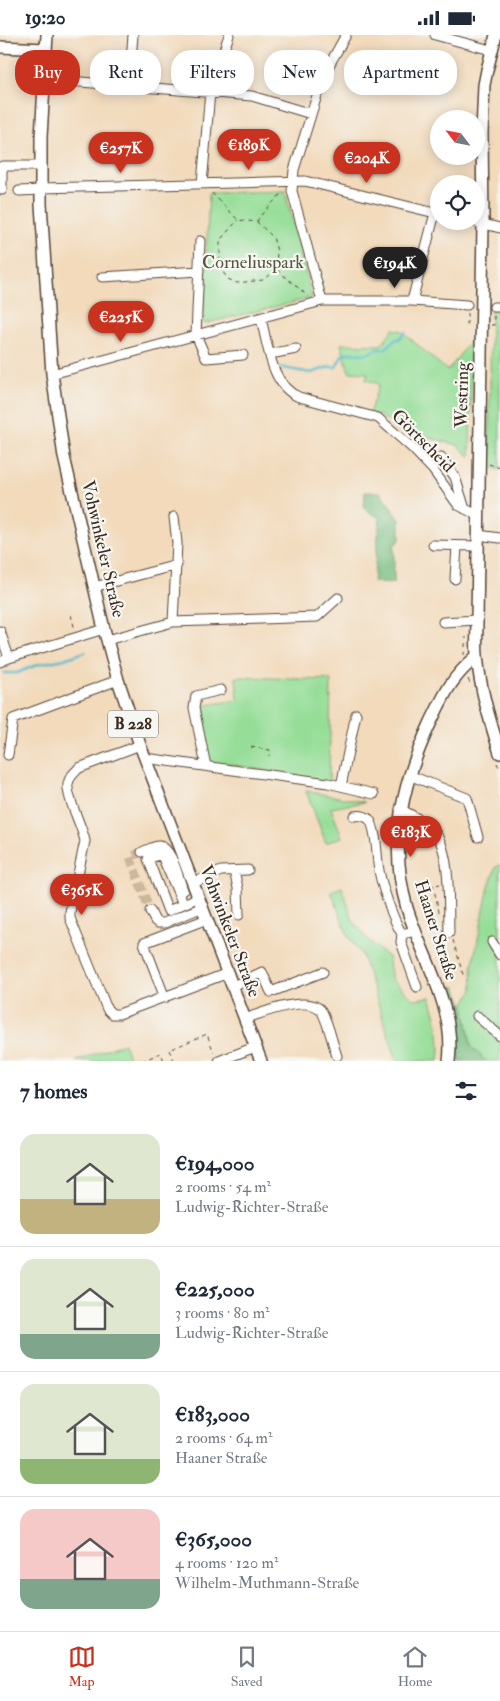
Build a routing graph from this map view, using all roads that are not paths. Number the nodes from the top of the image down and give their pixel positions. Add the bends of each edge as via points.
1 (47, 35) edge
2 (133, 35) edge
3 (229, 35) edge
4 (346, 35) edge
5 (435, 35) edge
6 (496, 35) edge
7 (2, 47) edge
8 (46, 49) joint
9 (132, 50) edge
10 (224, 50) edge
11 (491, 50) junction
12 (43, 95) edge
13 (210, 95) edge
14 (242, 95) edge
15 (311, 114) junction
16 (40, 167) junction
17 (482, 175) edge
18 (292, 182) junction
19 (204, 184) junction
20 (41, 189) junction
21 (2, 190) dead end
22 (19, 191) dead end
23 (430, 212) edge
24 (485, 224) edge
25 (500, 228) edge
26 (432, 230) edge
27 (483, 230) edge
28 (200, 241) dead end
29 (199, 271) junction
30 (102, 277) dead end
31 (322, 301) junction
32 (412, 301) junction
33 (467, 305) road end
34 (261, 319) junction
35 (196, 335) junction
36 (296, 349) dead end
37 (270, 354) junction
38 (243, 355) dead end
39 (52, 374) junction
40 (441, 457) dead end
41 (466, 509) junction
42 (479, 516) junction
43 (174, 517) dead end
44 (500, 538) edge
45 (478, 541) junction
46 (433, 545) dead end
47 (457, 546) junction
48 (177, 565) junction
49 (455, 579) dead end
50 (94, 587) junction
51 (338, 599) dead end
52 (477, 620) junction
53 (173, 622) junction
54 (443, 622) dead end
55 (0, 631) edge
56 (105, 635) junction
57 (477, 656) junction
58 (9, 658) junction
59 (0, 662) edge
60 (118, 680) junction
61 (221, 691) dead end
62 (356, 714) dead end
63 (140, 745) junction
64 (500, 753) edge
65 (8, 755) dead end
66 (145, 758) junction
67 (206, 766) junction
68 (409, 775) junction
69 (341, 786) junction
70 (374, 794) dead end
71 (400, 809) junction
72 (354, 816) dead end
73 (478, 837) dead end
74 (142, 852) dead end
75 (234, 871) junction
76 (248, 871) dead end
77 (193, 883) junction
78 (200, 902) junction
79 (185, 903) junction
80 (150, 911) tunnel mouth
81 (239, 915) dead end
82 (207, 919) junction
83 (449, 928) road end
84 (416, 931) junction
85 (402, 933) junction
86 (492, 942) dead end
87 (500, 955) edge
88 (323, 972) dead end
89 (228, 973) junction
90 (233, 986) junction
91 (417, 987) dead end
92 (165, 998) junction
93 (478, 1016) dead end
94 (245, 1019) junction
95 (500, 1036) edge
96 (256, 1047) junction
97 (337, 1056) dead end
98 (220, 1061) edge
99 (261, 1061) edge
100 (449, 1061) edge

1 - 8 main road, Vohwinkeler Straße / B 228
2 - 9 street
3 - 10 street
4 - 15 street via 323,76
5 - 11 street
6 - 11 main road, Westring
7 - 8 main road
11 - 17 main road, Westring via 484,85
12 - 16 main road, Vohwinkeler Straße / B 228
13 - 19 street
14 - 15 street
15 - 18 street
16 - 20 main road, Vohwinkeler Straße / B 228
16 - 21 street via 2,166
18 - 19 street
18 - 23 street via 305,181
18 - 31 street
19 - 20 street
20 - 22 street
20 - 39 main road, Vohwinkeler Straße / B 228
24 - 25 street
26 - 32 street
27 - 42 main road, Westring
28 - 29 street
29 - 30 street
29 - 35 street
31 - 32 street
31 - 34 street
32 - 33 street
34 - 35 street
34 - 37 street, Görtscheid
35 - 38 street via 206,358
35 - 39 street
36 - 37 street
37 - 41 street, Görtscheid via 274,370 291,394 378,418 412,448 433,470 458,505
39 - 50 main road, Vohwinkeler Straße / B 228 via 64,457
40 - 41 street via 455,477
41 - 42 street, Görtscheid
42 - 45 main road, Westring
43 - 48 street
44 - 45 street
45 - 47 street
45 - 52 main road, Westring
46 - 47 street
47 - 49 street
48 - 50 street
48 - 53 street
50 - 56 main road, Vohwinkeler Straße / B 228
51 - 53 street via 317,617
52 - 54 street
52 - 57 main road, Westring
53 - 56 street
55 - 58 street
56 - 58 street via 77,638
56 - 60 main road, Vohwinkeler Straße / B 228
57 - 64 main road, Westring via 488,715
57 - 68 main road, Haaner Straße via 460,671 446,692
58 - 59 street
60 - 63 main road, Vohwinkeler Straße / B 228
60 - 65 street via 13,719
61 - 67 street via 196,696 194,708
62 - 69 street
63 - 66 main road, Vohwinkeler Straße / B 228
63 - 92 street via 79,768 68,783 85,841 70,918 107,1009 112,1014
66 - 67 street
66 - 77 main road, Vohwinkeler Straße / B 228
67 - 69 street
68 - 71 main road, Haaner Straße
68 - 73 street via 467,798
69 - 70 street
71 - 83 street, Haaner Straße via 429,826 442,846 448,882
71 - 84 main road, Haaner Straße via 400,871 407,909
72 - 85 street via 369,819 378,865 395,923
74 - 79 street via 158,846 169,852
75 - 76 street
75 - 77 street via 221,871
75 - 81 street
77 - 78 main road, Vohwinkeler Straße / B 228
78 - 79 street
78 - 80 street via 164,923 155,921
78 - 82 main road, Vohwinkeler Straße / B 228
79 - 79 street via 168,911 148,859 161,854
82 - 89 main road, Vohwinkeler Straße / B 228
82 - 92 street via 144,943
84 - 85 street
84 - 100 main road, Haaner Straße via 447,1022
85 - 91 street via 401,942
86 - 87 street
88 - 90 street via 271,992 262,972
89 - 90 main road, Vohwinkeler Straße / B 228
89 - 92 street
90 - 94 main road, Vohwinkeler Straße / B 228
93 - 95 street
94 - 96 main road, Vohwinkeler Straße / B 228
94 - 97 street via 298,1004 311,1004 321,1010
96 - 98 street
96 - 99 main road, Vohwinkeler Straße / B 228

